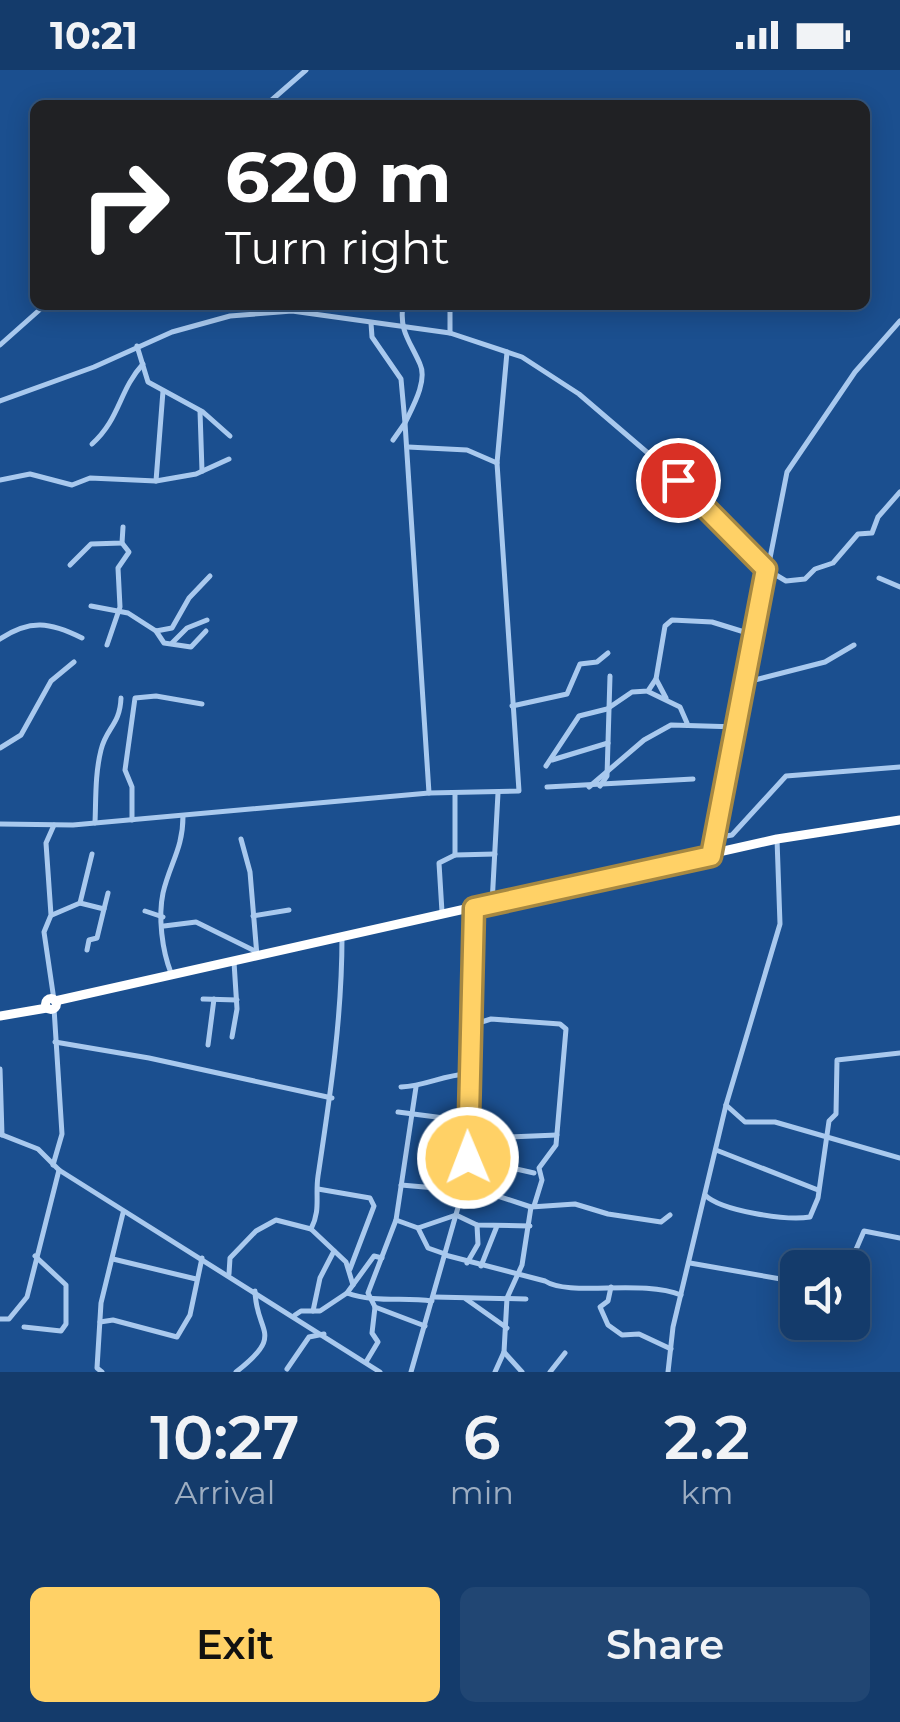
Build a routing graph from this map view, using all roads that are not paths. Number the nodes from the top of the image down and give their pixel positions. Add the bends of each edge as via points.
1 (306, 70) edge
2 (272, 100) edge
3 (40, 310) edge
4 (402, 310) edge
5 (450, 310) edge
6 (900, 321) edge
7 (370, 322) junction
8 (400, 325) junction
9 (450, 333) junction
10 (0, 346) edge
11 (137, 346) junction
12 (507, 352) junction
13 (143, 364) junction
14 (163, 390) junction
15 (0, 401) edge
16 (200, 411) junction
17 (405, 424) junction
18 (230, 436) dead end
19 (392, 440) dead end
20 (92, 444) dead end
21 (407, 448) junction
22 (229, 459) dead end
23 (497, 463) junction
24 (202, 470) junction
25 (0, 480) edge
26 (156, 481) junction
27 (900, 492) edge
28 (123, 527) dead end
29 (122, 543) junction
30 (70, 565) dead end
31 (766, 569) junction
32 (210, 576) dead end
33 (879, 578) dead end
34 (900, 588) edge
35 (91, 606) dead end
36 (118, 611) junction
37 (207, 620) dead end
38 (156, 631) junction
39 (206, 631) dead end
40 (754, 635) junction
41 (0, 638) edge
42 (82, 638) dead end
43 (172, 643) junction
44 (107, 645) dead end
45 (854, 646) dead end
46 (608, 653) dead end
47 (74, 662) dead end
48 (610, 676) dead end
49 (656, 679) junction
50 (747, 682) junction
51 (648, 691) junction
52 (120, 698) dead end
53 (666, 698) junction
54 (202, 704) dead end
55 (512, 706) junction
56 (606, 709) junction
57 (686, 723) junction
58 (738, 727) junction
59 (608, 743) junction
60 (0, 748) edge
61 (900, 766) edge
62 (607, 769) junction
63 (693, 779) dead end
64 (547, 787) dead end
65 (590, 787) junction
66 (600, 787) junction
67 (429, 793) junction
68 (456, 793) junction
69 (498, 793) junction
70 (183, 816) junction
71 (132, 820) junction
72 (900, 820) edge
73 (95, 823) junction
74 (0, 824) edge
75 (54, 824) junction
76 (715, 838) junction
77 (777, 839) junction
78 (240, 840) dead end
79 (92, 854) dead end
80 (456, 854) junction
81 (495, 854) junction
82 (711, 856) junction
83 (108, 893) dead end
84 (80, 903) junction
85 (492, 904) junction
86 (474, 908) junction
87 (104, 909) junction
88 (290, 910) dead end
89 (145, 911) dead end
90 (51, 915) junction
91 (442, 915) junction
92 (254, 916) junction
93 (163, 917) junction
94 (164, 926) junction
95 (342, 937) junction
96 (88, 950) dead end
97 (256, 953) junction
98 (234, 962) junction
99 (172, 976) junction
100 (203, 999) dead end
101 (214, 1000) junction
102 (237, 1000) junction
103 (51, 1006) junction
104 (0, 1015) edge
105 (469, 1026) junction
106 (232, 1037) dead end
107 (55, 1042) junction
108 (208, 1045) dead end
109 (900, 1053) edge
110 (0, 1069) edge
111 (467, 1074) junction
112 (401, 1087) dead end
113 (416, 1087) junction
114 (332, 1098) junction
115 (466, 1105) junction
116 (726, 1105) junction
117 (398, 1112) dead end
118 (0, 1114) edge
119 (413, 1114) junction
120 (468, 1121) junction
121 (1, 1134) edge
122 (557, 1135) junction
123 (829, 1138) junction
124 (716, 1150) junction
125 (468, 1158) junction
126 (900, 1158) edge
127 (489, 1164) junction
128 (56, 1167) junction
129 (534, 1173) dead end
130 (464, 1181) junction
131 (401, 1185) junction
132 (318, 1189) junction
133 (480, 1189) junction
134 (818, 1190) junction
135 (705, 1194) junction
136 (533, 1206) junction
137 (122, 1210) junction
138 (456, 1215) junction
139 (670, 1215) dead end
140 (396, 1220) junction
141 (477, 1225) junction
142 (497, 1226) junction
143 (530, 1226) junction
144 (418, 1228) junction
145 (311, 1229) junction
146 (900, 1238) edge
147 (856, 1250) edge
148 (334, 1251) junction
149 (445, 1255) junction
150 (34, 1256) junction
151 (112, 1258) junction
152 (202, 1258) junction
153 (382, 1258) junction
154 (467, 1262) junction
155 (690, 1262) junction
156 (481, 1266) junction
157 (350, 1269) junction
158 (229, 1274) junction
159 (514, 1276) junction
160 (196, 1279) junction
161 (780, 1279) edge
162 (353, 1285) junction
163 (610, 1287) junction
164 (255, 1291) junction
165 (347, 1294) junction
166 (681, 1295) junction
167 (464, 1297) junction
168 (371, 1298) junction
169 (507, 1298) junction
170 (433, 1299) junction
171 (526, 1299) dead end
172 (375, 1307) junction
173 (313, 1311) junction
174 (295, 1316) junction
175 (0, 1320) edge
176 (100, 1322) junction
177 (424, 1326) junction
178 (24, 1327) dead end
179 (507, 1328) junction
180 (324, 1334) junction
181 (671, 1348) junction
182 (504, 1352) junction
183 (565, 1353) dead end
184 (366, 1362) junction
185 (287, 1369) dead end
186 (376, 1371) edge
187 (102, 1372) edge
188 (236, 1372) edge
189 (411, 1372) edge
190 (495, 1372) edge
191 (522, 1372) edge
192 (550, 1372) edge
193 (668, 1372) edge

1 - 2 street
3 - 10 street
4 - 8 street
5 - 9 street
6 - 31 street via 794,456
7 - 8 street
7 - 11 street via 264,312 195,324
7 - 17 street via 372,337 401,378
8 - 9 street
8 - 17 street via 422,370
9 - 12 street
11 - 13 street
11 - 15 street
12 - 23 street
12 - 31 street via 580,394
13 - 14 street via 148,382
13 - 20 street via 128,380 111,427
14 - 16 street
14 - 26 street
16 - 18 street
16 - 24 street
17 - 19 street
17 - 21 street
21 - 23 street via 467,450
21 - 67 street
22 - 24 street
23 - 55 street
24 - 26 street
25 - 26 street via 30,474 72,485 90,478
27 - 31 street via 872,532 858,534 833,563 806,580 792,583
28 - 29 street
29 - 30 street via 90,544
29 - 36 street via 129,552 118,568
31 - 40 street
32 - 38 street via 172,628
33 - 34 street
35 - 36 street
36 - 38 street
36 - 44 street
37 - 43 street
38 - 43 street
39 - 43 street via 191,646
40 - 49 street via 712,622 672,620 665,626
40 - 50 street
41 - 42 street via 18,626 50,624
45 - 50 street via 824,662
46 - 55 street via 580,664 568,694
47 - 60 street via 51,681 21,736
48 - 56 street
49 - 51 street
49 - 53 street
50 - 58 street
51 - 53 street
51 - 56 street via 632,692
52 - 73 street via 120,716 96,770
53 - 57 street via 680,706
54 - 71 street via 136,698 125,776 131,780
55 - 69 street via 519,791
56 - 59 street
56 - 59 street via 579,716 548,763
57 - 58 street
57 - 62 street via 644,740
58 - 76 street
59 - 62 street
61 - 76 street via 786,776 732,835
62 - 65 street
62 - 66 street
63 - 66 street
64 - 65 street
65 - 66 street
67 - 68 street
67 - 70 street
68 - 69 street
68 - 80 street
69 - 81 street
70 - 71 street
70 - 93 street
71 - 73 street
72 - 77 highway
73 - 75 street
74 - 75 street
75 - 90 street via 46,843
76 - 82 street
77 - 82 highway
77 - 116 street via 780,924
78 - 92 street
79 - 84 street
80 - 81 street
80 - 91 street via 439,863
81 - 85 street
82 - 85 highway
83 - 87 street
84 - 87 street
84 - 90 street
85 - 86 highway
86 - 91 highway
86 - 105 street
87 - 96 street via 102,929 88,940
88 - 92 street
89 - 93 street
90 - 103 street via 44,932
91 - 95 highway
92 - 97 street
93 - 94 street
94 - 97 street via 196,922
94 - 99 street
95 - 97 highway
95 - 114 street
97 - 98 highway
98 - 99 highway
98 - 102 street
99 - 103 highway
100 - 101 street
101 - 102 street
101 - 108 street
102 - 106 street
103 - 104 highway
103 - 107 street
105 - 111 street
105 - 122 street via 491,1019 564,1026
107 - 114 street
107 - 128 street via 62,1134
109 - 123 street via 837,1060
110 - 118 street
111 - 113 street via 443,1074
111 - 115 street
112 - 113 street
113 - 119 street
114 - 132 street
115 - 120 street
115 - 122 street via 509,1137
116 - 123 street via 745,1122 776,1122
116 - 124 street
117 - 119 street
118 - 121 street
119 - 120 street
119 - 131 street
120 - 125 street
121 - 128 street via 38,1149
122 - 136 street via 540,1168
123 - 126 street
123 - 134 street
124 - 134 street
124 - 135 street
125 - 127 street
125 - 130 street
127 - 129 street
127 - 133 street
128 - 137 street
128 - 150 street
130 - 131 street via 446,1175 436,1188
130 - 133 street
130 - 138 street
131 - 140 street
132 - 145 street
132 - 157 street via 370,1198 374,1206
133 - 136 street
134 - 135 street via 810,1217 792,1220 715,1205
135 - 155 street
136 - 139 street via 575,1204 662,1222
136 - 143 street
137 - 151 street
137 - 152 street
138 - 141 street
138 - 144 street
138 - 149 street
140 - 144 street
140 - 153 street
141 - 142 street
141 - 154 street via 478,1244
142 - 143 street
142 - 156 street
143 - 159 street
144 - 149 street via 428,1248
145 - 148 street
145 - 158 street via 276,1220 241,1243
146 - 147 street via 864,1230
148 - 157 street
148 - 173 street
149 - 154 street
149 - 170 street
150 - 175 street via 27,1296
150 - 178 street via 66,1285 66,1324 61,1330
151 - 160 street
151 - 176 street
152 - 158 street
152 - 160 street
153 - 162 street via 374,1256
153 - 168 street
154 - 156 street
155 - 161 street
155 - 166 street
156 - 159 street
157 - 162 street
158 - 164 street
159 - 163 street via 559,1289
159 - 169 street
160 - 176 street via 190,1315 177,1337
162 - 165 street
163 - 166 street
163 - 181 street via 600,1307 608,1325
164 - 174 street
164 - 188 street via 266,1331 255,1359
165 - 168 street
165 - 173 street
166 - 181 street
167 - 169 street
167 - 170 street
167 - 179 street
168 - 170 street
168 - 172 street
169 - 171 street
169 - 179 street
170 - 177 street
172 - 177 street
172 - 184 street via 372,1333 378,1342
173 - 174 street
174 - 180 street
176 - 187 street
177 - 189 street
179 - 182 street
180 - 184 street
180 - 185 street via 309,1337
181 - 193 street
182 - 190 street
182 - 191 street
183 - 192 street
184 - 186 street

